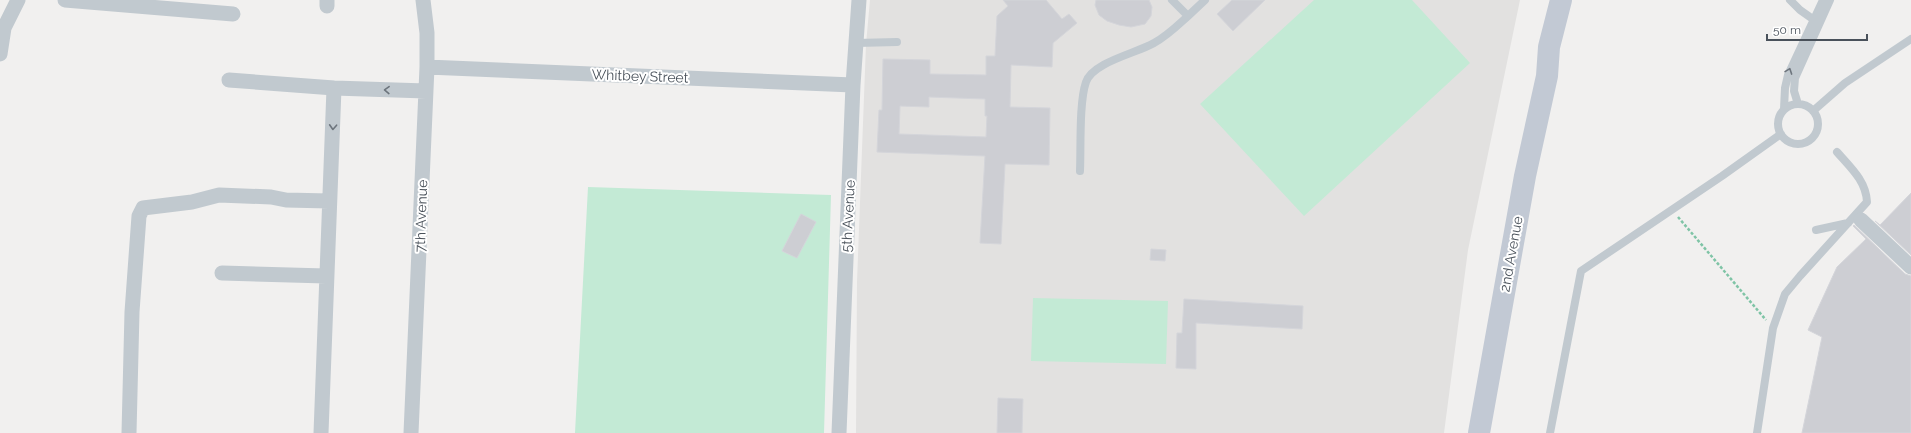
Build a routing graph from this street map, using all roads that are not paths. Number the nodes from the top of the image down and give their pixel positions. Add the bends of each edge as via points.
1 (18, 0) edge
2 (65, 0) edge
3 (423, 0) edge
4 (860, 0) edge
5 (1172, 0) edge
6 (1205, 0) edge
7 (1561, 0) edge
8 (1576, 0) edge
9 (1791, 0) edge
10 (1823, 0) edge
11 (1830, 0) edge
12 (166, 4) edge
13 (232, 14) dead end
14 (1188, 16) junction
15 (1816, 22) junction
16 (1911, 38) edge
17 (897, 42) dead end
18 (856, 44) junction
19 (0, 54) edge
20 (427, 67) junction
21 (1547, 76) junction
22 (229, 80) dead end
23 (854, 85) junction
24 (334, 88) junction
25 (426, 91) junction
26 (1798, 104) junction
27 (1784, 109) junction
28 (1813, 111) junction
29 (1781, 134) junction
30 (1837, 152) dead end
31 (1080, 171) dead end
32 (329, 201) junction
33 (1855, 221) junction
34 (1816, 230) dead end
35 (1911, 267) edge
36 (222, 273) dead end
37 (326, 276) junction
38 (129, 433) edge
39 (320, 433) edge
40 (411, 433) edge
41 (839, 433) edge
42 (1479, 433) edge
43 (1550, 433) edge
44 (1757, 433) edge

1 - 19 street via 4,28
2 - 12 street
3 - 20 street, 7th Avenue via 427,33
4 - 18 street, 5th Avenue
5 - 14 lane
6 - 14 lane
7 - 21 street, 2nd Avenue via 1549,47
8 - 21 street, 2nd Avenue via 1559,51
9 - 15 lane
10 - 15 lane
11 - 15 lane
12 - 13 street
14 - 31 lane via 1153,44 1100,67 1090,75 1084,93
15 - 26 lane via 1795,78 1794,94
27 -> 15 lane via 1788,74
16 - 28 lane via 1845,83
17 - 18 lane
18 - 23 street, 5th Avenue
20 - 23 street, Whitbey Street
20 - 25 street, 7th Avenue
21 - 42 street, 2nd Avenue via 1525,176
22 - 24 street
23 - 41 street, 5th Avenue
25 -> 24 street
24 -> 32 street
25 - 40 street, 7th Avenue
26 - 27 lane
26 - 28 lane
27 - 29 lane via 1778,124
28 - 29 lane via 1818,121 1816,132 1809,140 1804,143 1793,143
29 - 43 lane via 1581,271
30 - 33 lane via 1867,191 1867,202
32 - 37 street
32 - 38 street via 219,195 192,202 143,208 139,216 132,312
33 - 34 lane
33 - 35 street
33 - 44 lane via 1785,294 1773,328
36 - 37 street
37 - 39 street

